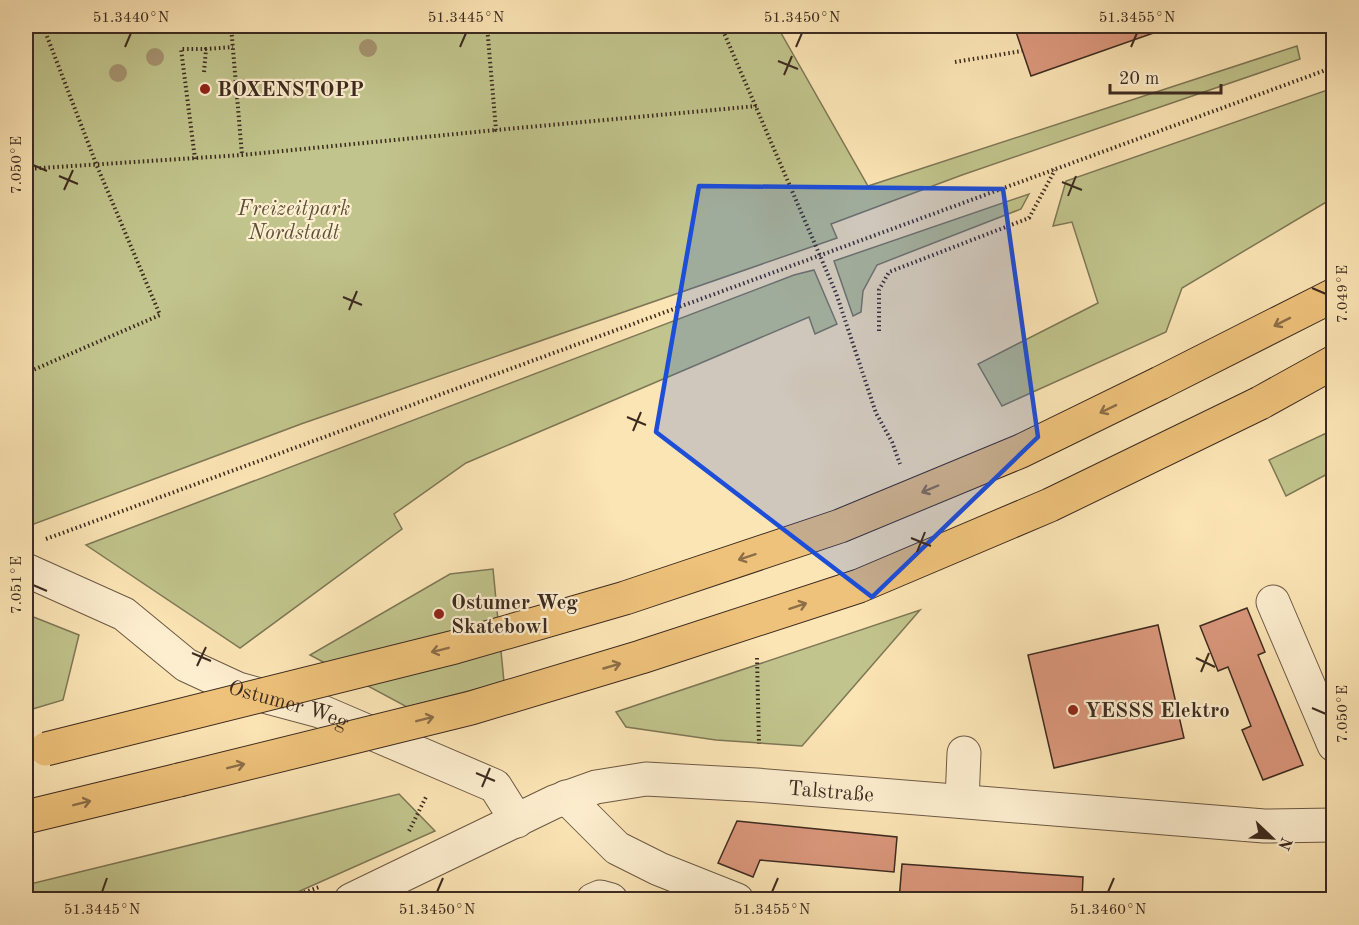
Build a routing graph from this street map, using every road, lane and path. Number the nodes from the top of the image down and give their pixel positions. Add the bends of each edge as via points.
1 (43, 26) edge
2 (231, 26) edge
3 (487, 26) edge
4 (721, 26) edge
5 (233, 47) junction
6 (206, 49) junction
7 (1022, 51) dead end
8 (955, 62) dead end
9 (1334, 67) edge
10 (204, 72) dead end
11 (757, 106) junction
12 (496, 130) junction
13 (242, 155) junction
14 (195, 159) junction
15 (97, 166) junction
16 (26, 169) edge
17 (1056, 169) junction
18 (819, 256) junction
19 (1334, 295) edge
20 (879, 331) dead end
21 (1334, 362) edge
22 (26, 373) edge
23 (892, 442) dead end
24 (31, 556) edge
25 (1273, 602) dead end
26 (759, 726) dead end
27 (759, 744) dead end
28 (1334, 745) edge
29 (36, 751) edge
30 (964, 753) dead end
31 (566, 797) junction
32 (962, 801) junction
33 (26, 817) edge
34 (517, 821) junction
35 (1334, 825) edge
36 (351, 900) edge
37 (593, 900) edge
38 (612, 900) edge
39 (737, 900) edge

1 - 15 path
2 - 5 path
3 - 12 path
4 - 11 path
5 - 6 path
5 - 13 path
6 - 10 path
6 - 14 path via 181,49
7 - 8 path
9 - 17 path
11 - 12 path
11 - 18 path
12 - 13 path
13 - 14 path
14 - 15 path
15 - 16 path
15 - 22 path via 160,315
17 - 18 path
17 - 20 path via 1029,218 889,272 879,290
18 - 23 path via 836,293 876,413
18 - 24 path via 115,516
19 -> 29 highway, bridge via 1021,451 840,526 625,598 455,647
33 -> 21 highway, bridge via 471,708 859,586 1050,506 1260,403
24 - 34 street, Ostumer Weg via 124,614 186,665 238,689 321,711 495,786
25 - 28 street
26 - 27 path
30 - 32 street
31 - 32 street, Talstraße via 596,787 646,779
31 - 34 street, Talstraße
31 - 39 street via 617,848
32 - 35 street, Talstraße via 1264,826
34 - 36 street, Talstraße
37 - 38 street

